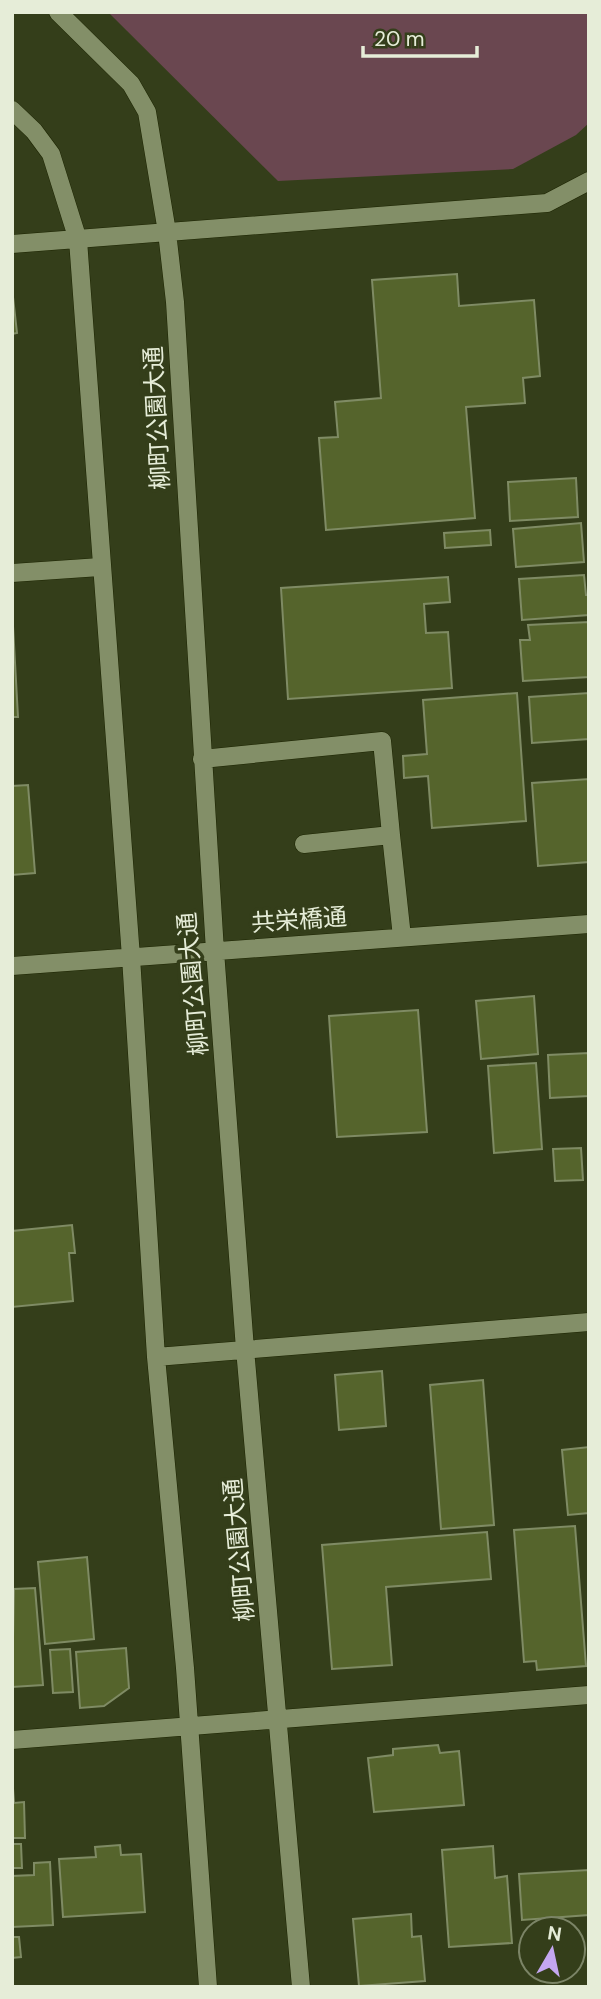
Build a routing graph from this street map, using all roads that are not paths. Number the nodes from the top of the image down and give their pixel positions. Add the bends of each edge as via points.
1 (58, 12) edge
2 (12, 110) edge
3 (589, 181) edge
4 (167, 232) junction
5 (78, 240) junction
6 (12, 244) edge
7 (100, 567) junction
8 (12, 573) edge
9 (202, 759) junction
10 (391, 835) junction
11 (304, 844) dead end
12 (589, 924) edge
13 (402, 937) junction
14 (215, 951) junction
15 (131, 957) junction
16 (12, 966) edge
17 (589, 1322) edge
18 (246, 1349) junction
19 (156, 1357) junction
20 (589, 1695) edge
21 (279, 1720) junction
22 (189, 1727) junction
23 (12, 1740) edge
24 (208, 1987) edge
25 (301, 1987) edge

1 - 4 street, 柳町公園大通 via 131,84 147,112
2 - 5 street via 51,154
3 - 4 street via 547,203
4 - 5 street
4 - 9 street, 柳町公園大通
5 - 6 street
5 - 7 street
7 - 8 street
7 - 15 street
9 - 10 street via 382,741
9 - 14 street, 柳町公園大通
10 - 11 street
10 - 13 street
12 - 13 street, 共栄橋通
13 - 14 street, 共栄橋通
14 - 15 street, 共栄橋通
14 - 18 street, 柳町公園大通
15 - 16 street, 共栄橋通
15 - 19 street
17 - 18 street
18 - 19 street
18 - 21 street, 柳町公園大通
19 - 22 street
20 - 21 street
21 - 22 street
21 - 25 street, 柳町公園大通
22 - 23 street
22 - 24 street

